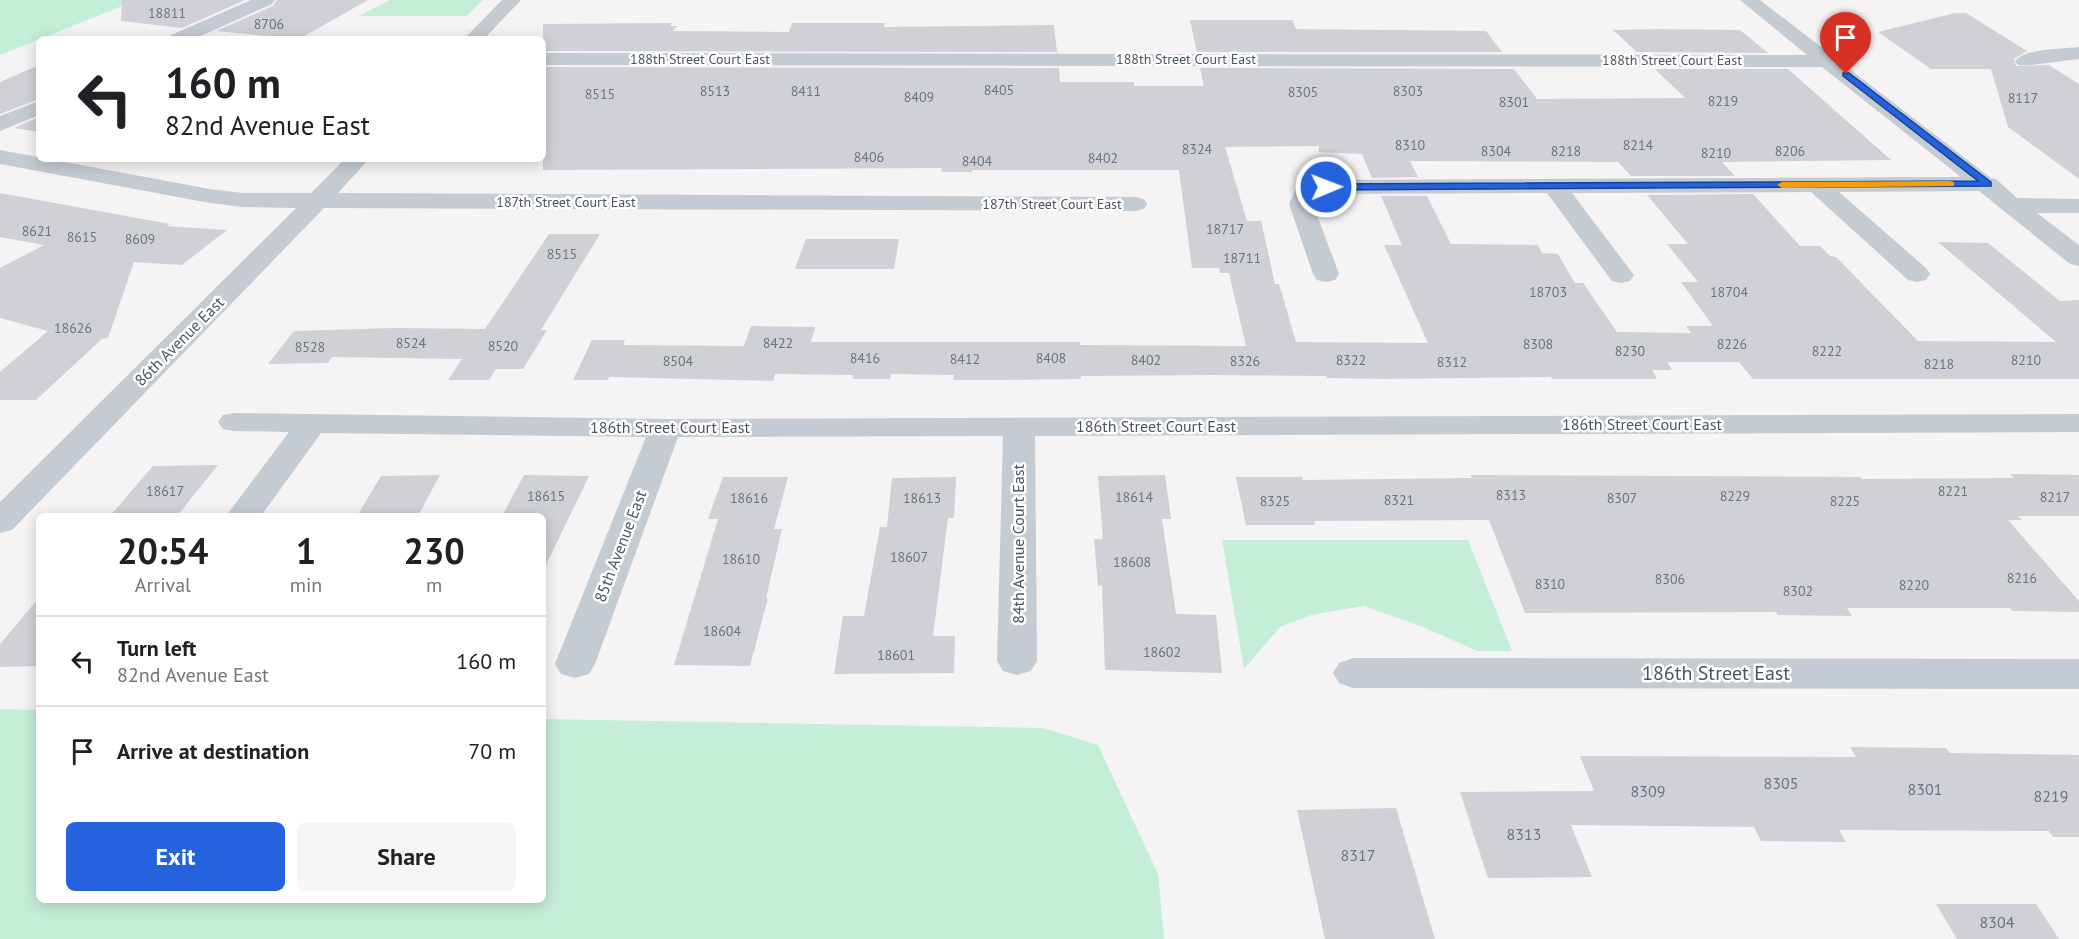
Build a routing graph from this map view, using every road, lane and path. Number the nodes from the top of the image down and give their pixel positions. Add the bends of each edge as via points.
1 (266, 0) edge
2 (512, 0) edge
3 (1749, 0) edge
4 (185, 36) edge
5 (475, 36) edge
6 (2079, 53) edge
7 (546, 59) edge
8 (1828, 61) junction
9 (2025, 61) dead end
10 (36, 108) edge
11 (0, 124) edge
12 (0, 157) edge
13 (355, 162) edge
14 (1816, 184) junction
15 (1988, 184) junction
16 (1554, 186) junction
17 (319, 201) junction
18 (1135, 204) dead end
19 (2010, 205) junction
20 (2079, 206) edge
21 (2079, 258) edge
22 (1326, 274) dead end
23 (1917, 274) dead end
24 (1621, 275) dead end
25 (234, 422) dead end
26 (313, 422) junction
27 (2079, 423) edge
28 (1019, 427) junction
29 (666, 428) junction
30 (245, 513) edge
31 (0, 522) edge
32 (1017, 661) dead end
33 (575, 664) dead end
34 (1353, 673) dead end
35 (2079, 674) edge

1 - 4 street
2 - 5 street
3 - 8 street
6 - 9 street
7 - 8 street, 188th Street Court East
8 - 15 street
10 - 11 street
12 - 17 street, 187th Street Court East via 210,196
13 - 17 street, 86th Avenue East
14 - 15 street
14 - 16 street
14 - 23 street
15 - 19 street
16 - 22 street via 1349,186 1305,192 1301,204
16 - 24 street
17 - 18 street, 187th Street Court East
17 - 31 street, 86th Avenue East
19 - 20 street
19 - 21 street
25 - 26 street, 186th Street Court East
26 - 29 street, 186th Street Court East
26 - 30 street
27 - 28 street, 186th Street Court East
28 - 29 street, 186th Street Court East
28 - 32 street, 84th Avenue Court East
29 - 33 street, 85th Avenue East
34 - 35 street, 186th Street East

